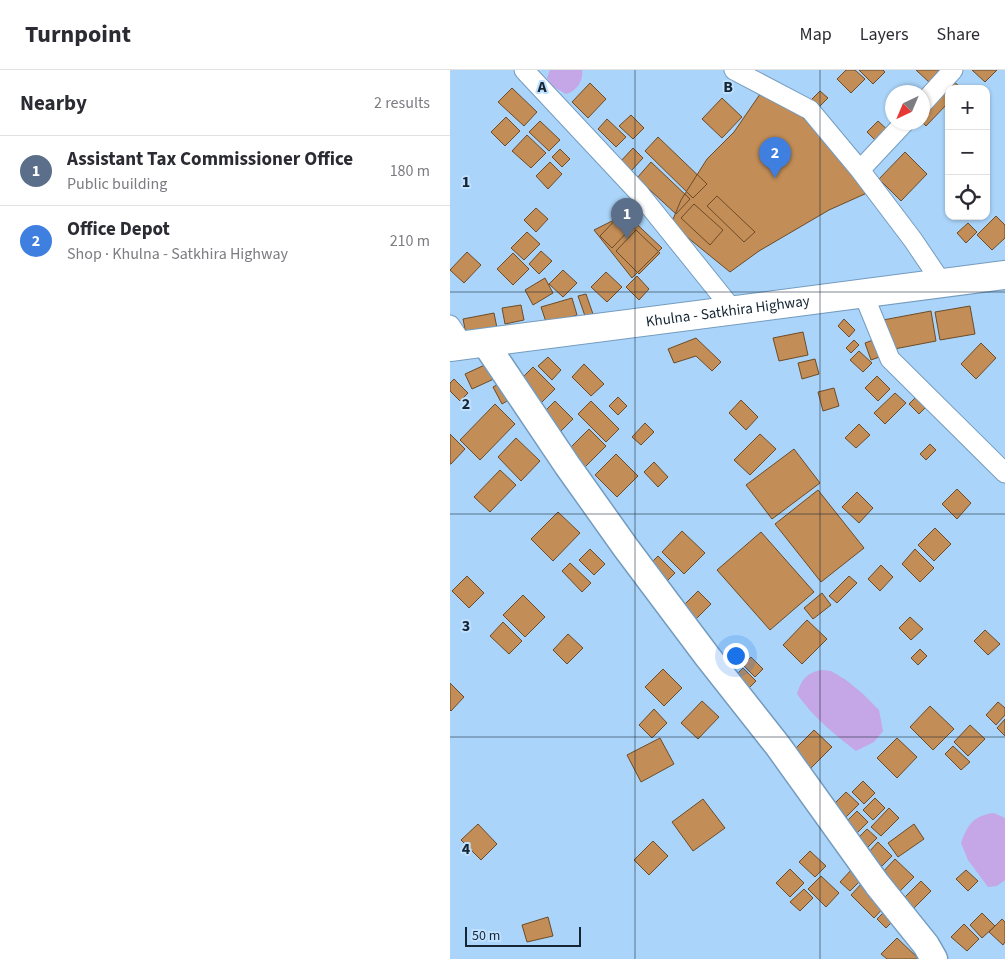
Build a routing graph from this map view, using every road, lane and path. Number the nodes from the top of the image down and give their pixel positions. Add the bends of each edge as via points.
1 (524, 70) edge
2 (734, 70) edge
3 (953, 70) edge
4 (930, 95) edge
5 (898, 130) edge
6 (860, 170) junction
7 (1005, 275) edge
8 (942, 283) junction
9 (864, 293) junction
10 (733, 310) junction
11 (462, 340) edge
12 (1005, 473) edge
13 (934, 959) edge

1 - 10 street via 639,192
2 - 6 street via 810,110
3 - 4 street
5 - 6 street
6 - 8 street
7 - 8 highway, Khulna - Satkhira Highway
8 - 9 highway, Khulna - Satkhira Highway
9 - 10 highway, Khulna - Satkhira Highway
9 - 12 street via 890,359
10 - 11 highway, Khulna - Satkhira Highway
11 - 13 street via 567,465

